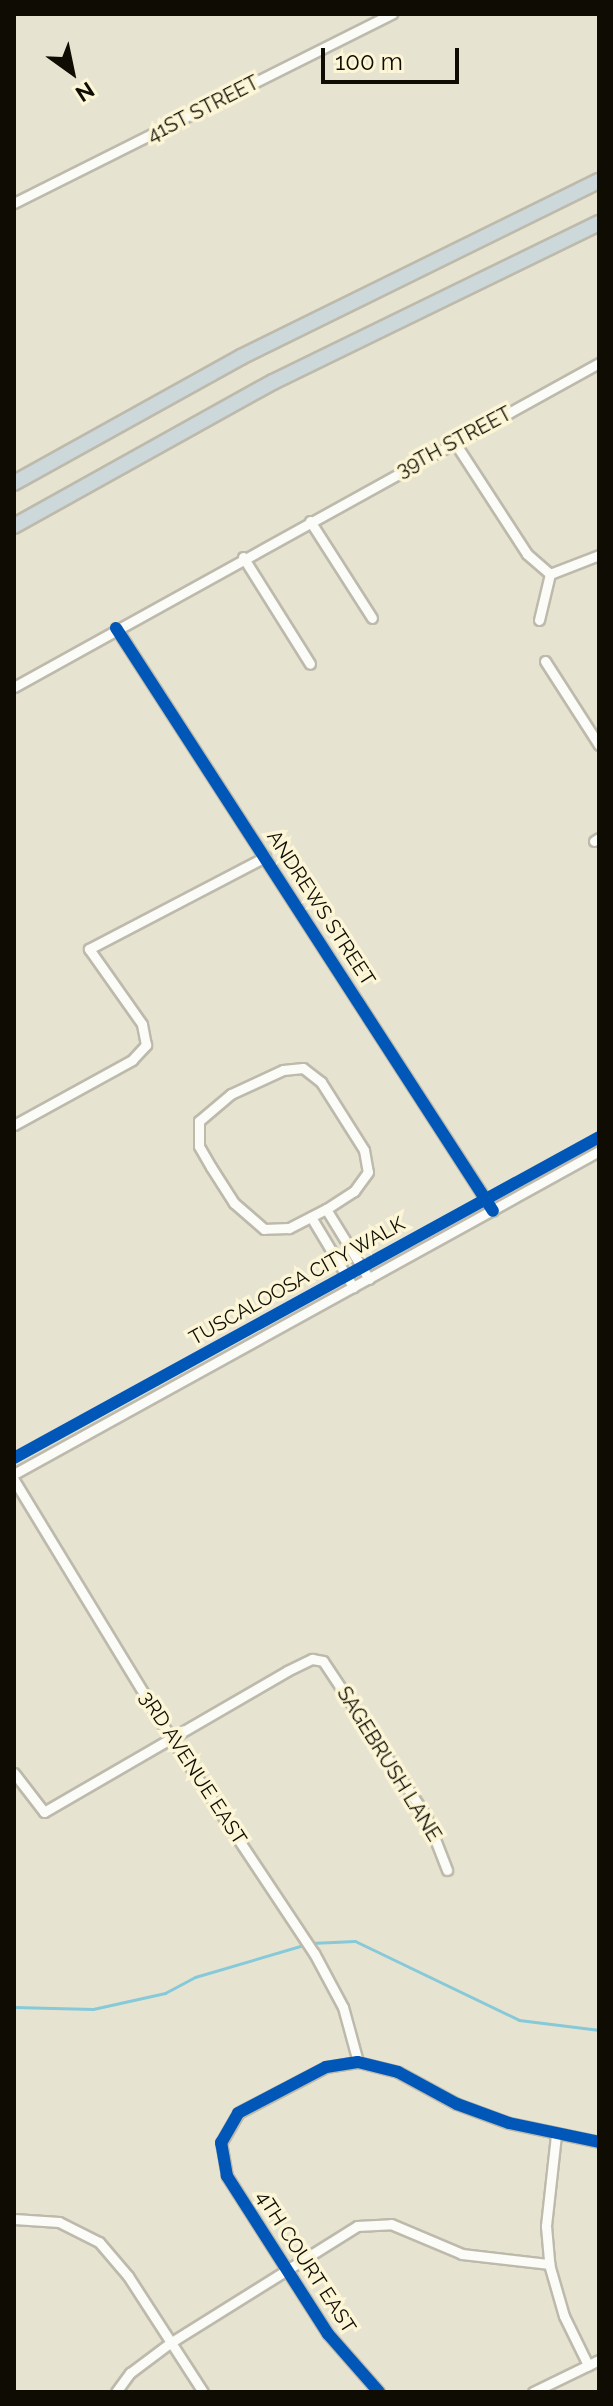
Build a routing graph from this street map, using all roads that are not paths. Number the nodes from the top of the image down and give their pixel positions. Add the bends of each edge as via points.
1 (392, 14) edge
2 (599, 181) edge
3 (14, 203) edge
4 (599, 223) edge
5 (599, 363) edge
6 (455, 443) junction
7 (14, 483) edge
8 (310, 521) junction
9 (14, 526) edge
10 (599, 555) edge
11 (243, 557) junction
12 (550, 574) junction
13 (372, 618) dead end
14 (539, 620) dead end
15 (116, 628) junction
16 (545, 661) dead end
17 (310, 664) dead end
18 (14, 687) edge
19 (599, 745) edge
20 (265, 857) junction
21 (14, 1125) edge
22 (599, 1151) edge
23 (326, 1209) junction
24 (493, 1211) junction
25 (311, 1217) junction
26 (369, 1279) junction
27 (353, 1287) junction
28 (14, 1477) edge
29 (171, 1738) junction
30 (14, 1773) edge
31 (447, 1870) dead end
32 (358, 2062) junction
33 (556, 2135) junction
34 (599, 2142) edge
35 (14, 2219) edge
36 (549, 2264) junction
37 (286, 2268) junction
38 (170, 2343) junction
39 (599, 2360) edge
40 (588, 2365) junction
41 (116, 2392) edge
42 (203, 2392) edge
43 (379, 2392) edge
44 (533, 2392) edge

1 - 3 street, 41ST STREET
2 - 7 highway via 241,357
4 - 9 highway via 273,382
5 - 6 street, 39TH STREET
6 - 8 street, 39TH STREET
6 - 12 street via 527,554
8 - 11 street, 39TH STREET
8 - 13 street
10 - 12 street
11 - 15 street, 39TH STREET
11 - 17 street
12 - 14 street
15 - 18 street, 39TH STREET
15 - 20 street, ANDREWS STREET
16 - 19 street
20 - 21 street via 89,949 142,1024 146,1045 132,1060
20 - 24 street, ANDREWS STREET
22 - 24 street
23 - 25 street
23 - 25 street via 354,1191 368,1172 364,1150 321,1082 303,1068 283,1070 213,1106 199,1121 199,1146 248,1219 275,1231
23 - 26 street
24 - 26 street
25 - 27 street
26 - 27 street
27 - 28 street
28 - 29 street, 3RD AVENUE EAST
29 - 30 street via 44,1812
29 - 31 street, SAGEBRUSH LANE via 287,1671 312,1659 323,1661 426,1816
29 - 32 street, 3RD AVENUE EAST via 314,1953 343,2007
32 - 33 street via 398,2072 478,2113
32 - 37 street, 4TH COURT EAST via 326,2067 255,2100 238,2113 221,2143 227,2176
33 - 34 street
33 - 36 street via 546,2226
35 - 38 street via 48,2220 80,2230 121,2267
36 - 37 street via 462,2254 380,2223 347,2230
36 - 40 street via 564,2316
37 - 38 street
37 - 43 street, 4TH COURT EAST via 354,2369
38 - 41 street via 130,2373
38 - 42 street
39 - 40 street
40 - 44 street

